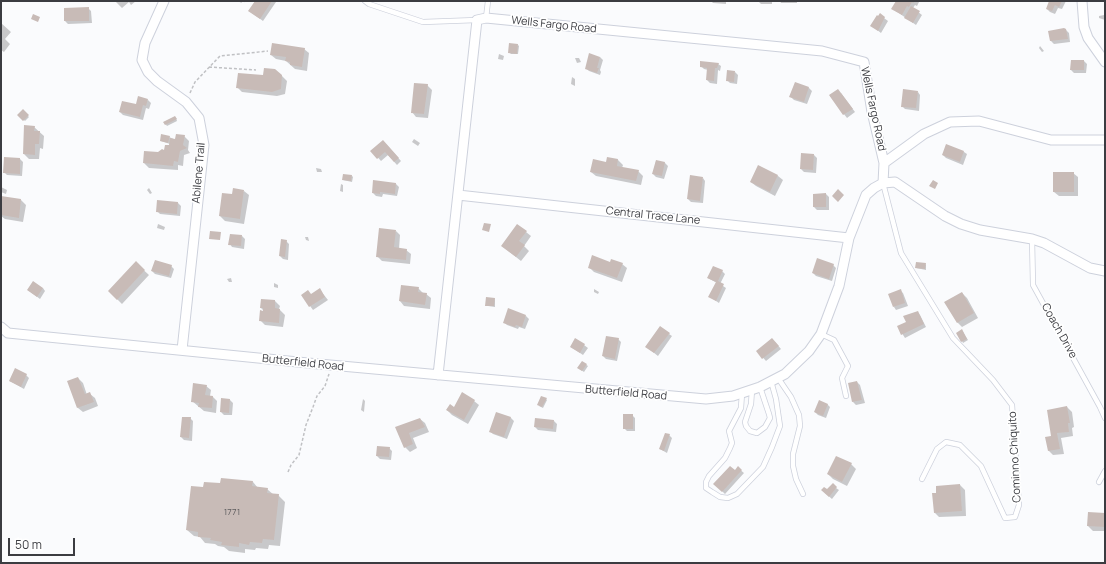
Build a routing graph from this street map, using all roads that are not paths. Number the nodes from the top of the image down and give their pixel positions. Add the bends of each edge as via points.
1 (164, 1) edge
2 (365, 1) edge
3 (488, 1) edge
4 (1082, 1) edge
5 (481, 19) junction
6 (1105, 62) edge
7 (1105, 140) edge
8 (884, 163) junction
9 (883, 183) junction
10 (458, 195) junction
11 (849, 238) junction
12 (1032, 239) junction
13 (1105, 271) edge
14 (1, 327) edge
15 (821, 334) junction
16 (182, 350) junction
17 (438, 375) junction
18 (774, 380) junction
19 (756, 389) junction
20 (742, 393) junction
21 (846, 396) dead end
22 (1105, 418) edge
23 (1105, 471) edge
24 (922, 479) dead end
25 (1099, 482) dead end
26 (803, 494) dead end

1 - 16 street, Abilene Trail via 145,43 142,60 148,72 186,102 199,118 204,145
2 - 5 lane via 423,22
3 - 5 lane
4 - 6 street via 1084,27 1088,38
5 - 8 street, Wells Fargo Road via 822,51 864,62
5 - 10 street
7 - 8 street via 1051,140 979,122 950,122 924,134
8 - 9 street, Wells Fargo Road
9 - 11 street, Butterfield Road via 866,195
9 - 12 street via 895,182 961,224
9 - 24 lane, Cominno Chiquito via 901,253 953,338 993,380 1012,405 1019,505 1015,517 1005,518 981,466 960,445 946,442 936,449
10 - 11 street, Central Trace Lane
10 - 17 street
11 - 15 street, Butterfield Road via 839,286
12 - 13 street via 1090,268
12 - 22 lane, Coach Drive via 1033,285
14 - 16 street, Butterfield Road via 8,333
15 - 18 street, Butterfield Road via 809,351 785,374
15 - 21 lane via 834,340 848,366 842,378
16 - 17 street, Butterfield Road
17 - 20 street, Butterfield Road via 706,400
18 - 19 street, Butterfield Road
18 - 20 lane via 780,426 763,467 737,494 728,498 720,497 706,488 706,482 730,448 732,443 729,431 741,408
18 - 26 lane via 791,397 799,415 800,426 793,454 793,466
19 - 19 lane via 770,414 765,426 757,433 750,431 746,426
19 - 20 street, Butterfield Road
23 - 25 lane

